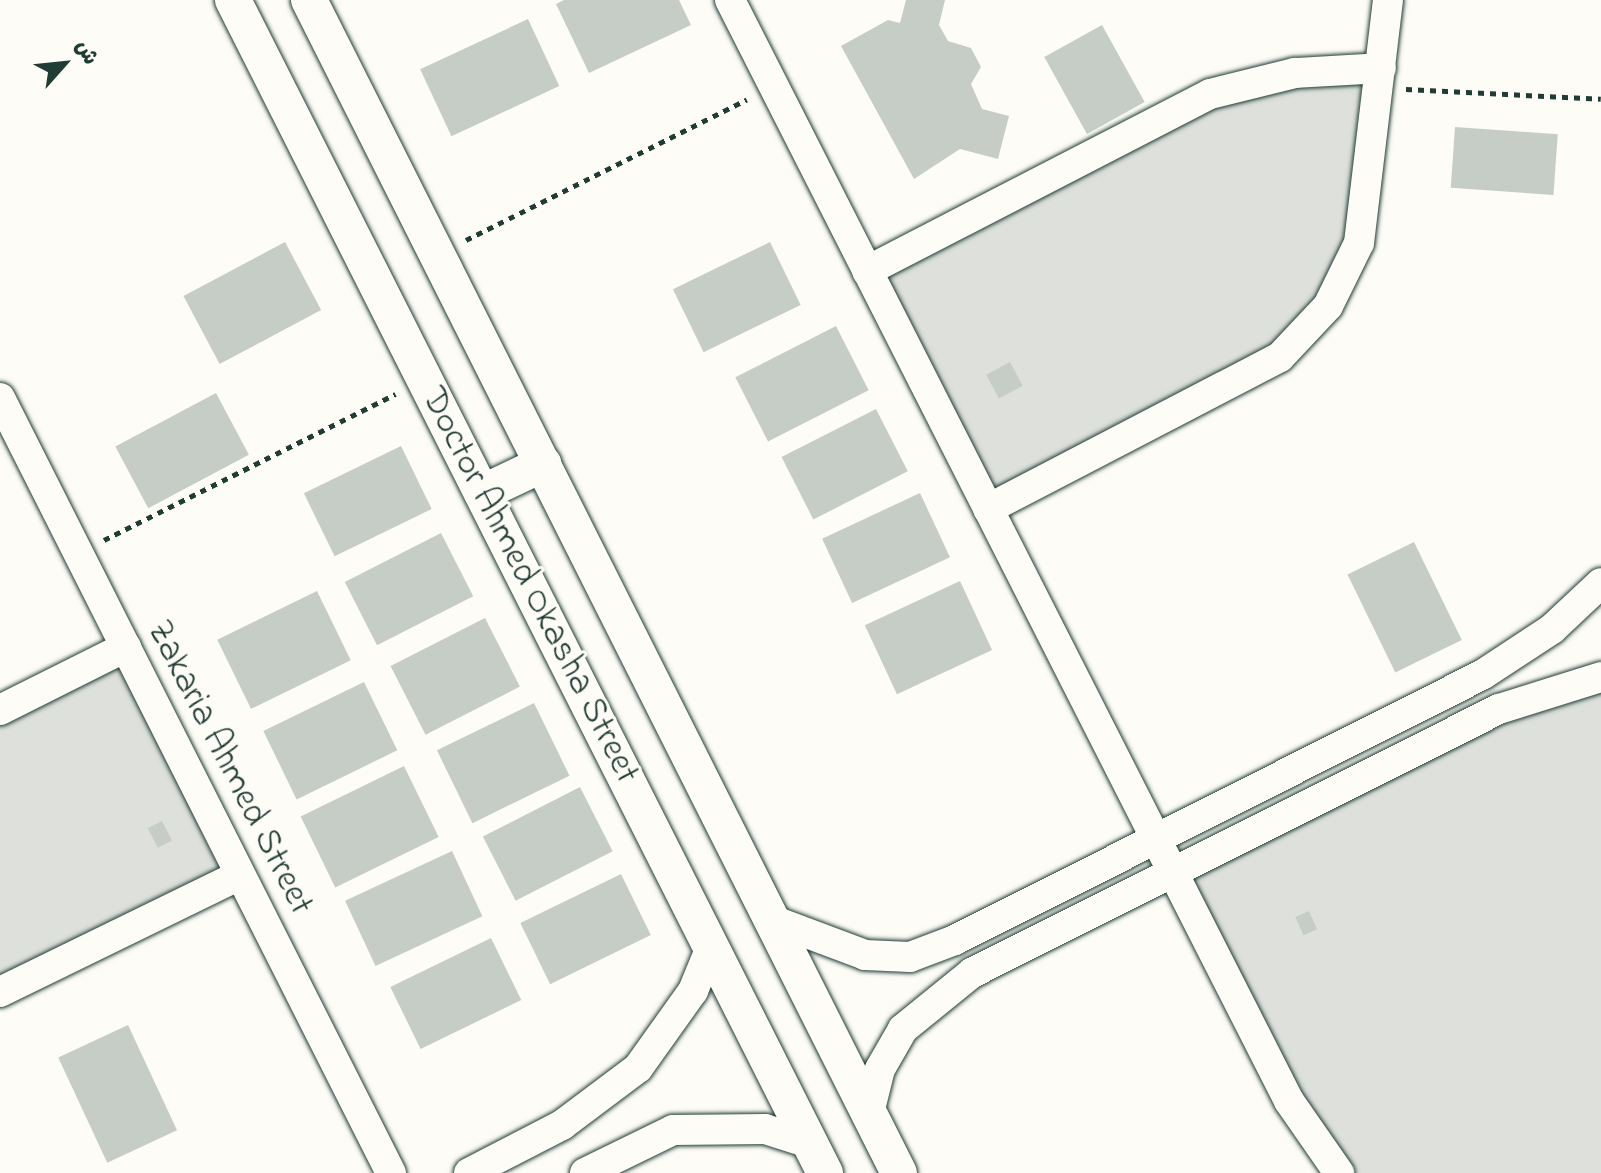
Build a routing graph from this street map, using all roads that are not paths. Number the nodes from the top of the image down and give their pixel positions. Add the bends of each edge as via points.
1 (233, 0) edge
2 (309, 0) edge
3 (730, 0) edge
4 (1388, 0) edge
5 (1380, 78) junction
6 (867, 271) junction
7 (0, 398) edge
8 (543, 464) junction
9 (482, 493) junction
10 (988, 509) junction
11 (1601, 583) edge
12 (126, 647) junction
13 (1601, 677) edge
14 (0, 710) edge
15 (1152, 837) junction
16 (1173, 873) junction
17 (240, 875) junction
18 (772, 920) junction
19 (711, 947) junction
20 (0, 992) edge
21 (869, 1113) junction
22 (817, 1158) edge
23 (391, 1173) edge
24 (469, 1173) edge
25 (585, 1173) edge
26 (899, 1173) edge
27 (1339, 1173) edge

1 - 9 street, Doctor Ahmed Okasha Street
2 - 8 street, Doctor Ahmed Okasha Street
3 - 6 street
4 - 5 street
5 - 6 street via 1295,73 1210,94
5 - 10 street via 1359,243 1328,306 1280,357
6 - 10 street
7 - 12 street, Zakaria Ahmed Street
8 - 9 street
8 - 18 street, Doctor Ahmed Okasha Street
9 - 19 street, Doctor Ahmed Okasha Street
10 - 15 street
11 - 15 street via 1552,629 1482,675
12 - 14 street
12 - 17 street, Zakaria Ahmed Street
13 - 16 street via 1499,709
15 - 16 street
15 - 18 street via 910,957 865,955
16 - 21 street via 934,997 903,1029 880,1069
16 - 27 street via 1289,1101
17 - 20 street
17 - 23 street, Zakaria Ahmed Street
18 - 21 street, Doctor Ahmed Okasha Street
19 - 22 street, Doctor Ahmed Okasha Street
19 - 24 street via 669,1031 638,1068 562,1125
21 - 26 street, Doctor Ahmed Okasha Street
22 - 25 street via 765,1129 673,1130

